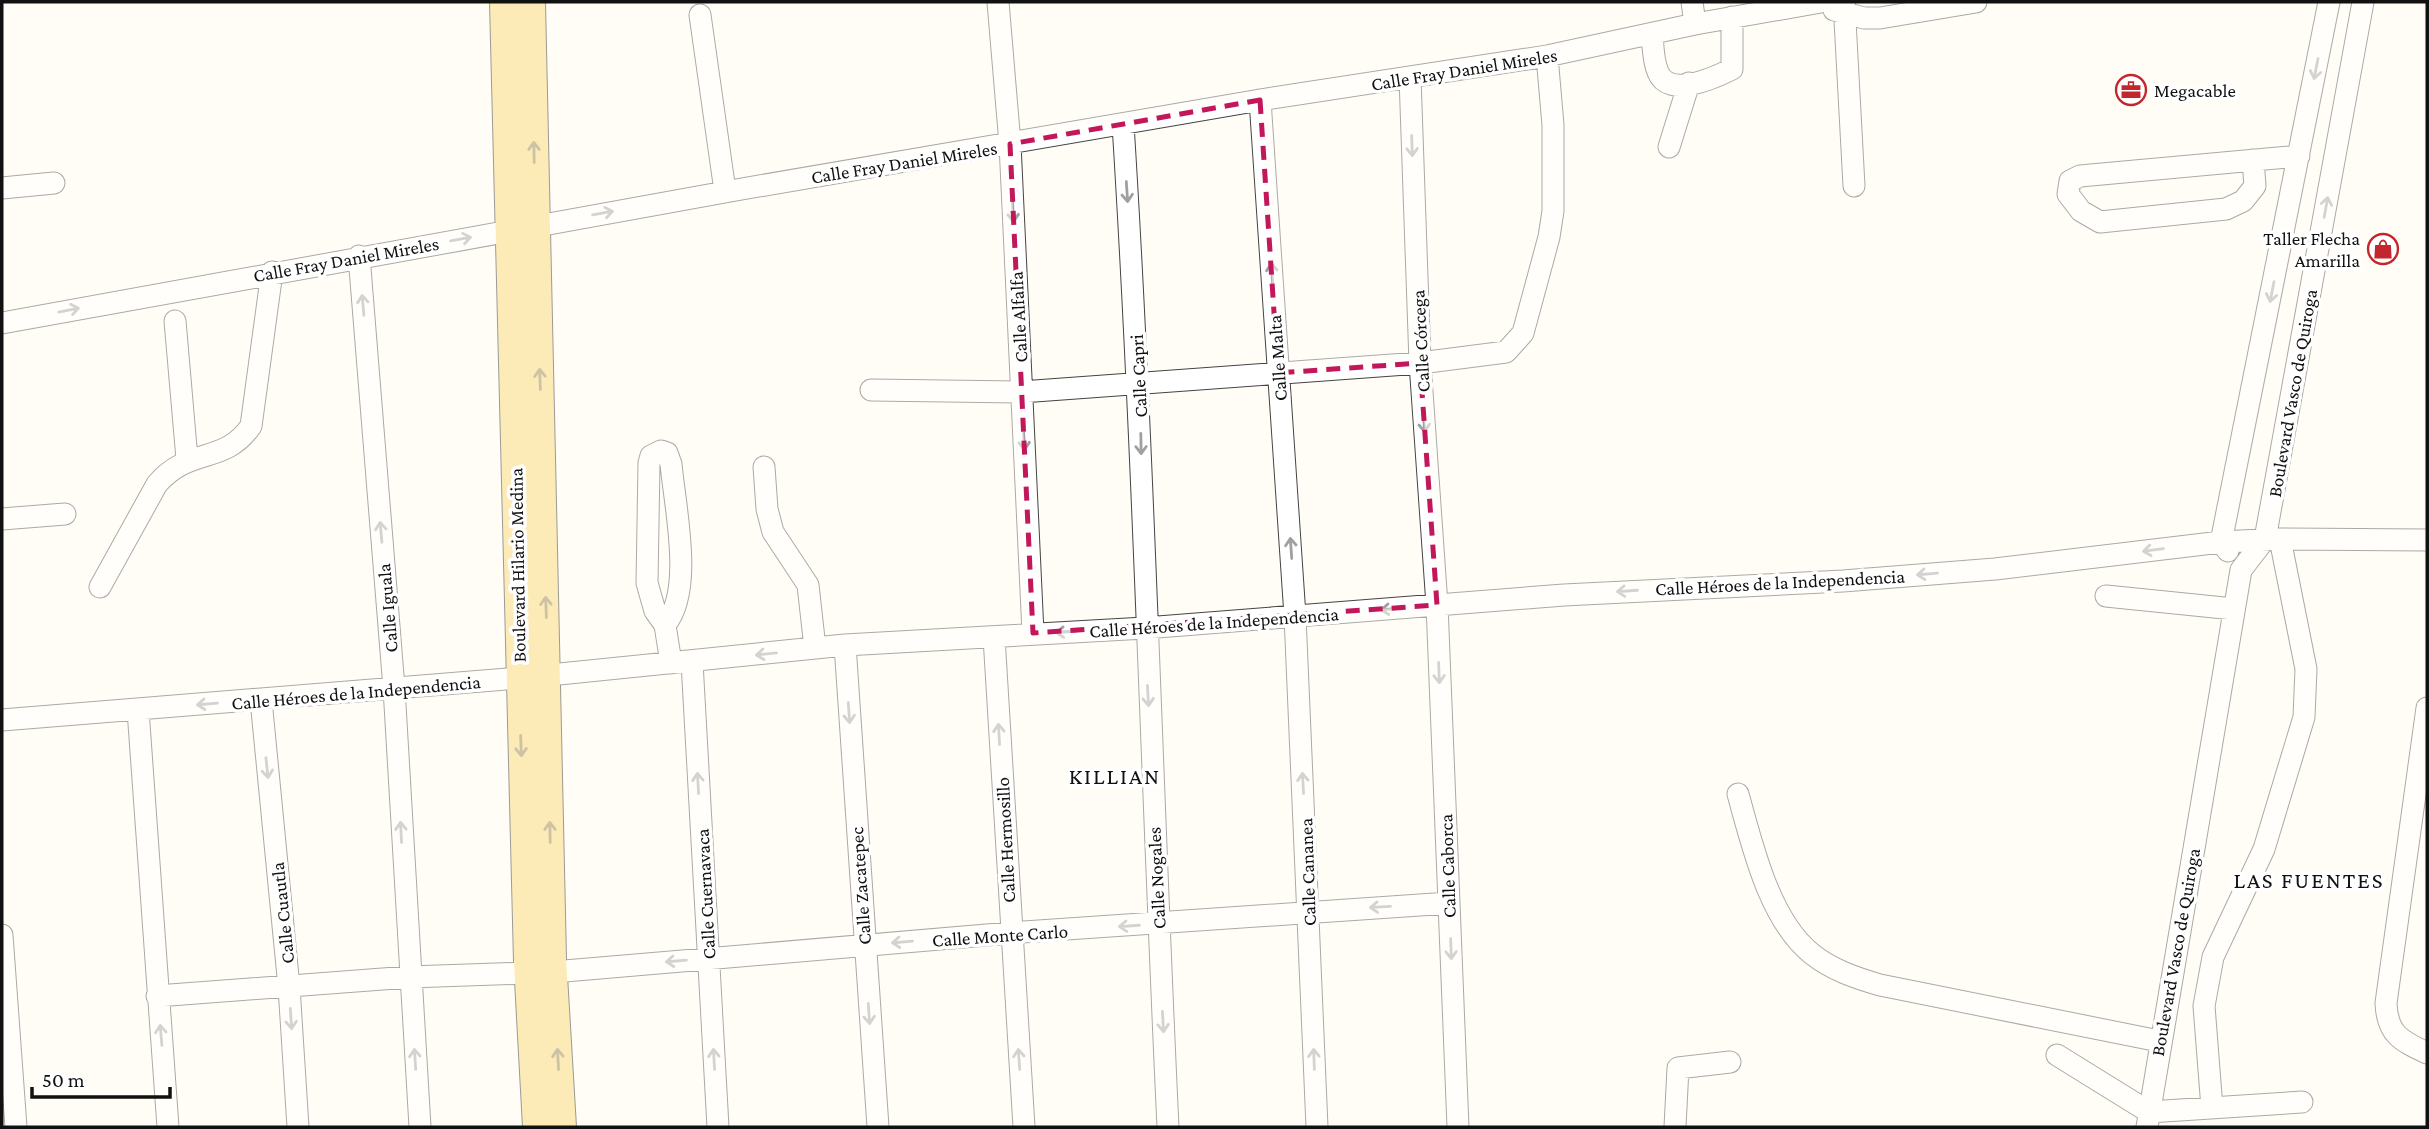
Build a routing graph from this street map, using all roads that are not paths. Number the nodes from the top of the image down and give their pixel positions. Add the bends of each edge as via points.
1 (504, 2) edge
2 (531, 2) edge
3 (998, 2) edge
4 (1692, 2) edge
5 (1976, 2) edge
6 (2329, 2) edge
7 (2363, 2) edge
8 (1814, 3) edge
9 (1844, 7) edge
10 (700, 15) dead end
11 (1732, 18) junction
12 (1695, 24) junction
13 (1652, 34) junction
14 (1547, 56) junction
15 (1410, 77) junction
16 (1689, 83) junction
17 (1260, 100) junction
18 (1123, 124) junction
19 (1010, 144) junction
20 (1669, 147) dead end
21 (2299, 156) junction
22 (2253, 160) junction
23 (54, 183) dead end
24 (1854, 186) dead end
25 (2, 188) edge
26 (725, 191) junction
27 (522, 228) junction
28 (359, 256) junction
29 (272, 272) junction
30 (174, 321) dead end
31 (2, 323) edge
32 (1420, 363) junction
33 (1278, 373) junction
34 (1139, 382) junction
35 (871, 390) dead end
36 (1021, 392) junction
37 (187, 459) junction
38 (764, 467) dead end
39 (65, 514) dead end
40 (2, 519) edge
41 (2272, 539) junction
42 (2427, 540) edge
43 (2221, 542) junction
44 (2241, 570) junction
45 (100, 587) dead end
46 (2106, 596) dead end
47 (1437, 605) junction
48 (2234, 609) junction
49 (1295, 616) junction
50 (665, 625) junction
51 (1145, 628) junction
52 (1033, 633) junction
53 (994, 637) junction
54 (845, 645) junction
55 (815, 648) junction
56 (681, 662) junction
57 (548, 675) junction
58 (520, 678) junction
59 (394, 688) junction
60 (261, 700) junction
61 (2427, 708) edge
62 (138, 710) junction
63 (2, 720) edge
64 (1738, 794) dead end
65 (2420, 808) edge
66 (1449, 903) junction
67 (1308, 911) junction
68 (1158, 924) junction
69 (1010, 933) junction
70 (2, 935) edge
71 (864, 945) junction
72 (708, 958) junction
73 (540, 972) junction
74 (409, 977) junction
75 (289, 987) junction
76 (157, 996) junction
77 (2159, 1041) junction
78 (2427, 1053) edge
79 (2057, 1055) dead end
80 (1730, 1062) dead end
81 (2302, 1102) dead end
82 (2212, 1108) junction
83 (11, 1120) edge
84 (2148, 1120) edge
85 (168, 1127) edge
86 (298, 1127) edge
87 (420, 1127) edge
88 (537, 1127) edge
89 (562, 1127) edge
90 (718, 1127) edge
91 (878, 1127) edge
92 (1024, 1127) edge
93 (1168, 1127) edge
94 (1317, 1127) edge
95 (1458, 1127) edge
96 (1675, 1127) edge

1 - 27 main road, Boulevard Hilario Medina
27 -> 2 main road, Boulevard Hilario Medina
3 - 19 street, Calle Alfalfa
4 - 12 street
5 - 9 street, Calle Fray Daniel Mireles via 1880,18
6 -> 21 street, Boulevard Vasco de Quiroga
41 -> 7 street, Boulevard Vasco de Quiroga
8 - 9 street, Calle Fray Daniel Mireles
8 - 11 street, Calle Fray Daniel Mireles
9 - 24 street
10 - 26 street
11 - 12 street, Calle Fray Daniel Mireles
11 - 16 street via 1732,69
12 - 13 street, Calle Fray Daniel Mireles
13 - 14 street, Calle Fray Daniel Mireles
13 - 16 street via 1658,73 1664,82 1674,86
14 - 15 street, Calle Fray Daniel Mireles
14 - 32 street via 1555,183 1549,237 1522,333 1506,352
15 - 17 street, Calle Fray Daniel Mireles
15 -> 32 street, Calle Córcega
16 - 20 street
17 - 18 street, Calle Fray Daniel Mireles
33 -> 17 street, Calle Malta
18 - 19 street, Calle Fray Daniel Mireles
18 -> 34 street, Calle Capri
19 - 26 street, Calle Fray Daniel Mireles
19 -> 36 street, Calle Alfalfa
21 - 22 street
21 -> 43 street, Boulevard Vasco de Quiroga
22 - 22 street via 2080,176 2070,181 2068,194 2081,211 2100,222 2226,209 2243,201 2255,186
23 - 25 street
27 -> 26 street, Calle Fray Daniel Mireles
28 -> 27 street, Calle Fray Daniel Mireles
57 -> 27 main road, Boulevard Hilario Medina
27 - 58 main road, Boulevard Hilario Medina
28 - 29 street, Calle Fray Daniel Mireles
59 -> 28 street, Calle Iguala
31 -> 29 street, Calle Fray Daniel Mireles
29 - 37 street via 251,426 240,443
30 - 37 street
32 - 33 street
32 -> 47 street, Calle Córcega
33 - 34 street
49 -> 33 street, Calle Malta
34 - 36 street
34 -> 51 street, Calle Capri
35 - 36 street
36 -> 52 street, Calle Alfalfa
37 - 45 street via 157,484
38 - 55 street via 773,532 808,585
39 - 40 street
41 - 42 street, Calle Héroes de la Independencia
41 - 43 street, Calle Héroes de la Independencia
41 - 44 street, Boulevard Vasco de Quiroga
41 - 82 street via 2306,669 2304,717 2264,849 2213,957 2204,1006
43 - 44 street
43 -> 47 street, Calle Héroes de la Independencia via 1884,578
44 - 48 street, Boulevard Vasco de Quiroga
46 - 48 street
47 -> 49 street, Calle Héroes de la Independencia
47 -> 66 street, Calle Caborca
48 - 77 street, Boulevard Vasco de Quiroga
49 - 51 street, Calle Héroes de la Independencia
67 -> 49 street, Calle Cananea
50 - 50 street, Calle Cuernavaca via 674,611 681,582 671,464 667,453 661,451 651,456 649,463 648,583 655,611
50 - 56 street, Calle Cuernavaca
51 -> 52 street, Calle Héroes de la Independencia
51 -> 68 street, Calle Nogales
52 - 53 street, Calle Héroes de la Independencia
53 - 54 street, Calle Héroes de la Independencia
69 -> 53 street, Calle Hermosillo
54 - 55 street, Calle Héroes de la Independencia
54 -> 71 street, Calle Zacatepec
55 -> 56 street, Calle Héroes de la Independencia
56 - 57 street, Calle Héroes de la Independencia
72 -> 56 street, Calle Cuernavaca
57 - 58 street, Calle Héroes de la Independencia
73 -> 57 main road, Boulevard Hilario Medina
58 - 59 street, Calle Héroes de la Independencia
58 -> 73 main road, Boulevard Hilario Medina
59 - 60 street, Calle Héroes de la Independencia
74 -> 59 street, Calle Iguala
60 -> 62 street, Calle Héroes de la Independencia
60 -> 75 street, Calle Cuautla
61 - 65 street
62 - 63 street, Calle Héroes de la Independencia
62 - 76 street
64 - 77 street via 1768,887 1787,924 1811,953 1846,975
65 - 78 street via 2385,1003 2390,1030 2399,1040
66 -> 67 street, Calle Monte Carlo
66 -> 95 street, Calle Caborca
67 - 68 street, Calle Monte Carlo
94 -> 67 street, Calle Cananea
68 -> 69 street, Calle Monte Carlo
68 -> 93 street, Calle Nogales
69 -> 71 street, Calle Monte Carlo
92 -> 69 street, Calle Hermosillo
70 - 83 street
71 - 72 street, Calle Monte Carlo
71 -> 91 street, Calle Zacatepec
72 -> 73 street, Calle Monte Carlo
90 -> 72 street, Calle Cuernavaca
73 - 74 street, Calle Monte Carlo
73 - 88 main road, Boulevard Hilario Medina
89 -> 73 main road, Boulevard Hilario Medina
74 - 75 street, Calle Monte Carlo
87 -> 74 street, Calle Iguala
75 - 76 street, Calle Monte Carlo
75 -> 86 street, Calle Cuautla
85 -> 76 street
77 - 84 street, Boulevard Vasco de Quiroga
79 - 84 street
80 - 96 street via 1678,1069
81 - 82 street
82 - 84 street

